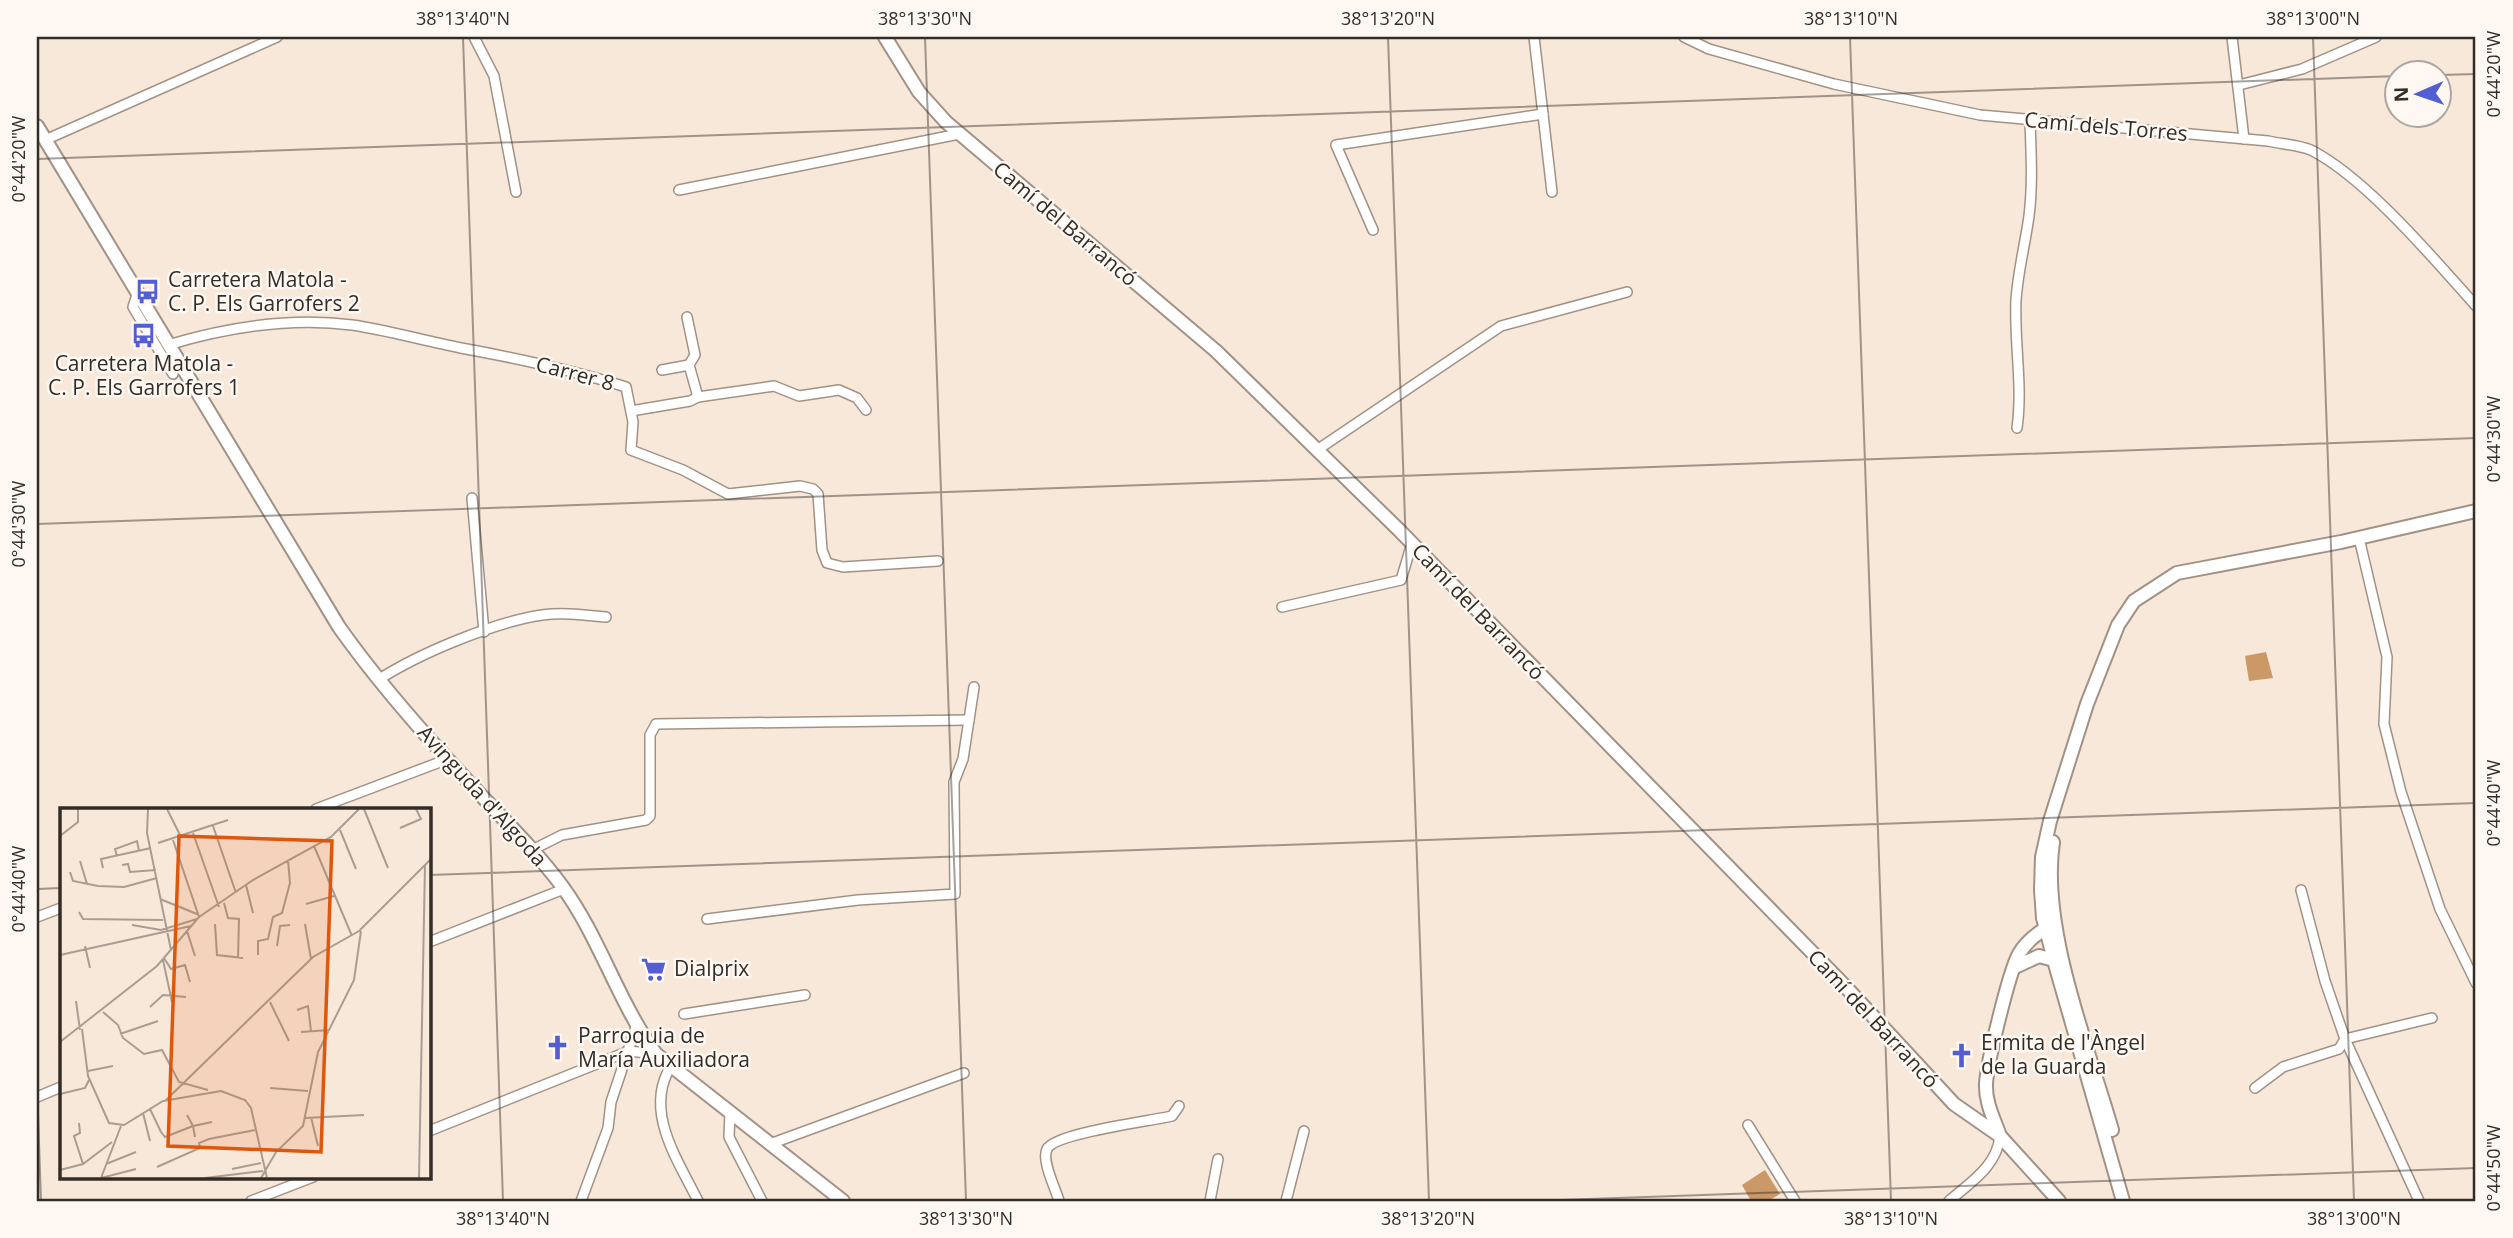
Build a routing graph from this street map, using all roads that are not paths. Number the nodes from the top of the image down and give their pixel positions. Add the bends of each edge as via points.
1 (276, 37) edge
2 (474, 37) edge
3 (885, 37) edge
4 (1534, 37) edge
5 (1684, 37) edge
6 (2232, 37) edge
7 (2376, 37) edge
8 (2239, 85) junction
9 (1543, 114) junction
10 (2030, 120) junction
11 (37, 126) edge
12 (960, 134) junction
13 (2244, 139) junction
14 (45, 140) junction
15 (679, 190) dead end
16 (516, 192) dead end
17 (1552, 192) dead end
18 (1373, 230) dead end
19 (1627, 292) dead end
20 (138, 295) junction
21 (2476, 306) edge
22 (687, 317) dead end
23 (168, 345) junction
24 (689, 365) junction
25 (662, 370) dead end
26 (173, 374) dead end
27 (698, 397) junction
28 (866, 410) dead end
29 (631, 411) junction
30 (2017, 428) dead end
31 (1317, 450) junction
32 (472, 498) dead end
33 (2476, 511) edge
34 (2359, 538) junction
35 (1412, 543) junction
36 (939, 561) dead end
37 (1282, 607) dead end
38 (606, 617) dead end
39 (484, 632) junction
40 (378, 680) junction
41 (974, 687) dead end
42 (969, 720) junction
43 (448, 759) junction
44 (2059, 800) junction
45 (319, 808) edge
46 (534, 849) junction
47 (2051, 854) junction
48 (564, 889) junction
49 (2301, 890) dead end
50 (60, 908) edge
51 (37, 917) edge
52 (707, 919) dead end
53 (2046, 928) junction
54 (2031, 938) junction
55 (430, 942) edge
56 (2049, 943) junction
57 (2039, 956) junction
58 (2054, 960) junction
59 (2015, 967) junction
60 (2069, 980) junction
61 (2476, 983) edge
62 (805, 995) dead end
63 (684, 1014) dead end
64 (2432, 1018) dead end
65 (636, 1027) junction
66 (2345, 1039) junction
67 (629, 1051) junction
68 (656, 1054) junction
69 (671, 1066) junction
70 (964, 1073) dead end
71 (60, 1087) edge
72 (2255, 1088) dead end
73 (37, 1097) edge
74 (1179, 1106) dead end
75 (730, 1112) junction
76 (1748, 1125) dead end
77 (430, 1131) edge
78 (1304, 1131) dead end
79 (2000, 1136) junction
80 (770, 1144) junction
81 (1218, 1159) dead end
82 (310, 1178) edge
83 (251, 1201) edge
84 (581, 1201) edge
85 (698, 1201) edge
86 (762, 1201) edge
87 (843, 1201) edge
88 (1059, 1201) edge
89 (1210, 1201) edge
90 (1286, 1201) edge
91 (1795, 1201) edge
92 (1950, 1201) edge
93 (2059, 1201) edge
94 (2128, 1201) edge
95 (2419, 1201) edge

1 - 14 street
2 - 16 street via 494,76
3 - 12 street, Camí del Barrancó via 919,92
4 - 9 street
5 - 10 street, Camí dels Torres via 1709,49 1834,84 1980,115
6 - 8 street
7 - 8 street via 2302,69
8 - 13 street
9 - 17 street
9 - 18 street via 1336,145
10 - 13 street, Camí dels Torres
10 - 30 street via 2029,218 2019,261 2016,305
11 - 14 street, Avinguda d'Algoda
12 - 15 street
12 - 31 street, Camí del Barrancó via 1216,351
13 - 21 street, Camí dels Torres via 2310,150 2352,180 2415,238
14 - 20 street, Avinguda d'Algoda
19 - 31 street via 1501,326
20 - 23 street, Avinguda d'Algoda
20 - 26 street via 133,307
22 - 24 street via 695,355
23 - 29 street, Carrer 8 via 232,327 351,324 507,356 626,387
23 - 40 street, Avinguda d'Algoda via 332,617
24 - 25 street
24 - 27 street
27 - 28 street via 775,386 799,396 839,390 857,398
27 - 29 street
29 - 36 street, Carrer 8 via 631,450 728,494 800,486 813,489 818,494 827,563 843,567
31 - 35 street, Camí del Barrancó
32 - 39 street
33 - 34 street
34 - 44 street via 2177,573 2134,601 2118,625 2092,693
34 - 61 street via 2387,657 2384,724 2440,909
35 - 37 street via 1401,580
35 - 79 street, Camí del Barrancó via 1954,1104
38 - 39 street via 542,615
39 - 40 street via 397,667
40 - 43 street, Avinguda d'Algoda
41 - 42 street
42 - 46 street via 656,724 650,735 650,816 562,835
42 - 52 street via 954,782 955,894 858,900
43 - 45 street
43 - 46 street, Avinguda d'Algoda
44 - 47 street
44 - 53 street via 2042,857 2040,890
46 - 48 street, Avinguda d'Algoda
47 - 56 street via 2045,872
47 - 60 street via 2051,905
48 - 55 street
48 - 65 street, Avinguda d'Algoda
49 - 66 street
50 - 51 street
53 - 54 street
53 - 56 street
54 - 56 street
54 - 59 street
56 - 57 street
56 - 58 street
56 - 60 street
57 - 58 street
57 - 59 street
58 - 94 street
59 - 79 street via 1986,1086
60 - 94 street
62 - 63 street
64 - 66 street
65 - 67 street
65 - 68 street, Avinguda d'Algoda
66 - 72 street via 2339,1049 2283,1067
66 - 95 street
67 - 68 street
67 - 77 street
67 - 84 street
68 - 69 street, Avinguda d'Algoda
69 - 75 street, Avinguda d'Algoda
69 - 85 street via 661,1091 660,1110 665,1132
70 - 80 street
71 - 73 street
74 - 88 street via 1172,1116 1053,1142 1045,1157
75 - 80 street, Avinguda d'Algoda
75 - 86 street via 729,1137
76 - 91 street
78 - 90 street
79 - 92 street via 1991,1164
79 - 93 street, Camí del Barrancó
80 - 87 street, Avinguda d'Algoda
81 - 89 street
82 - 83 street

